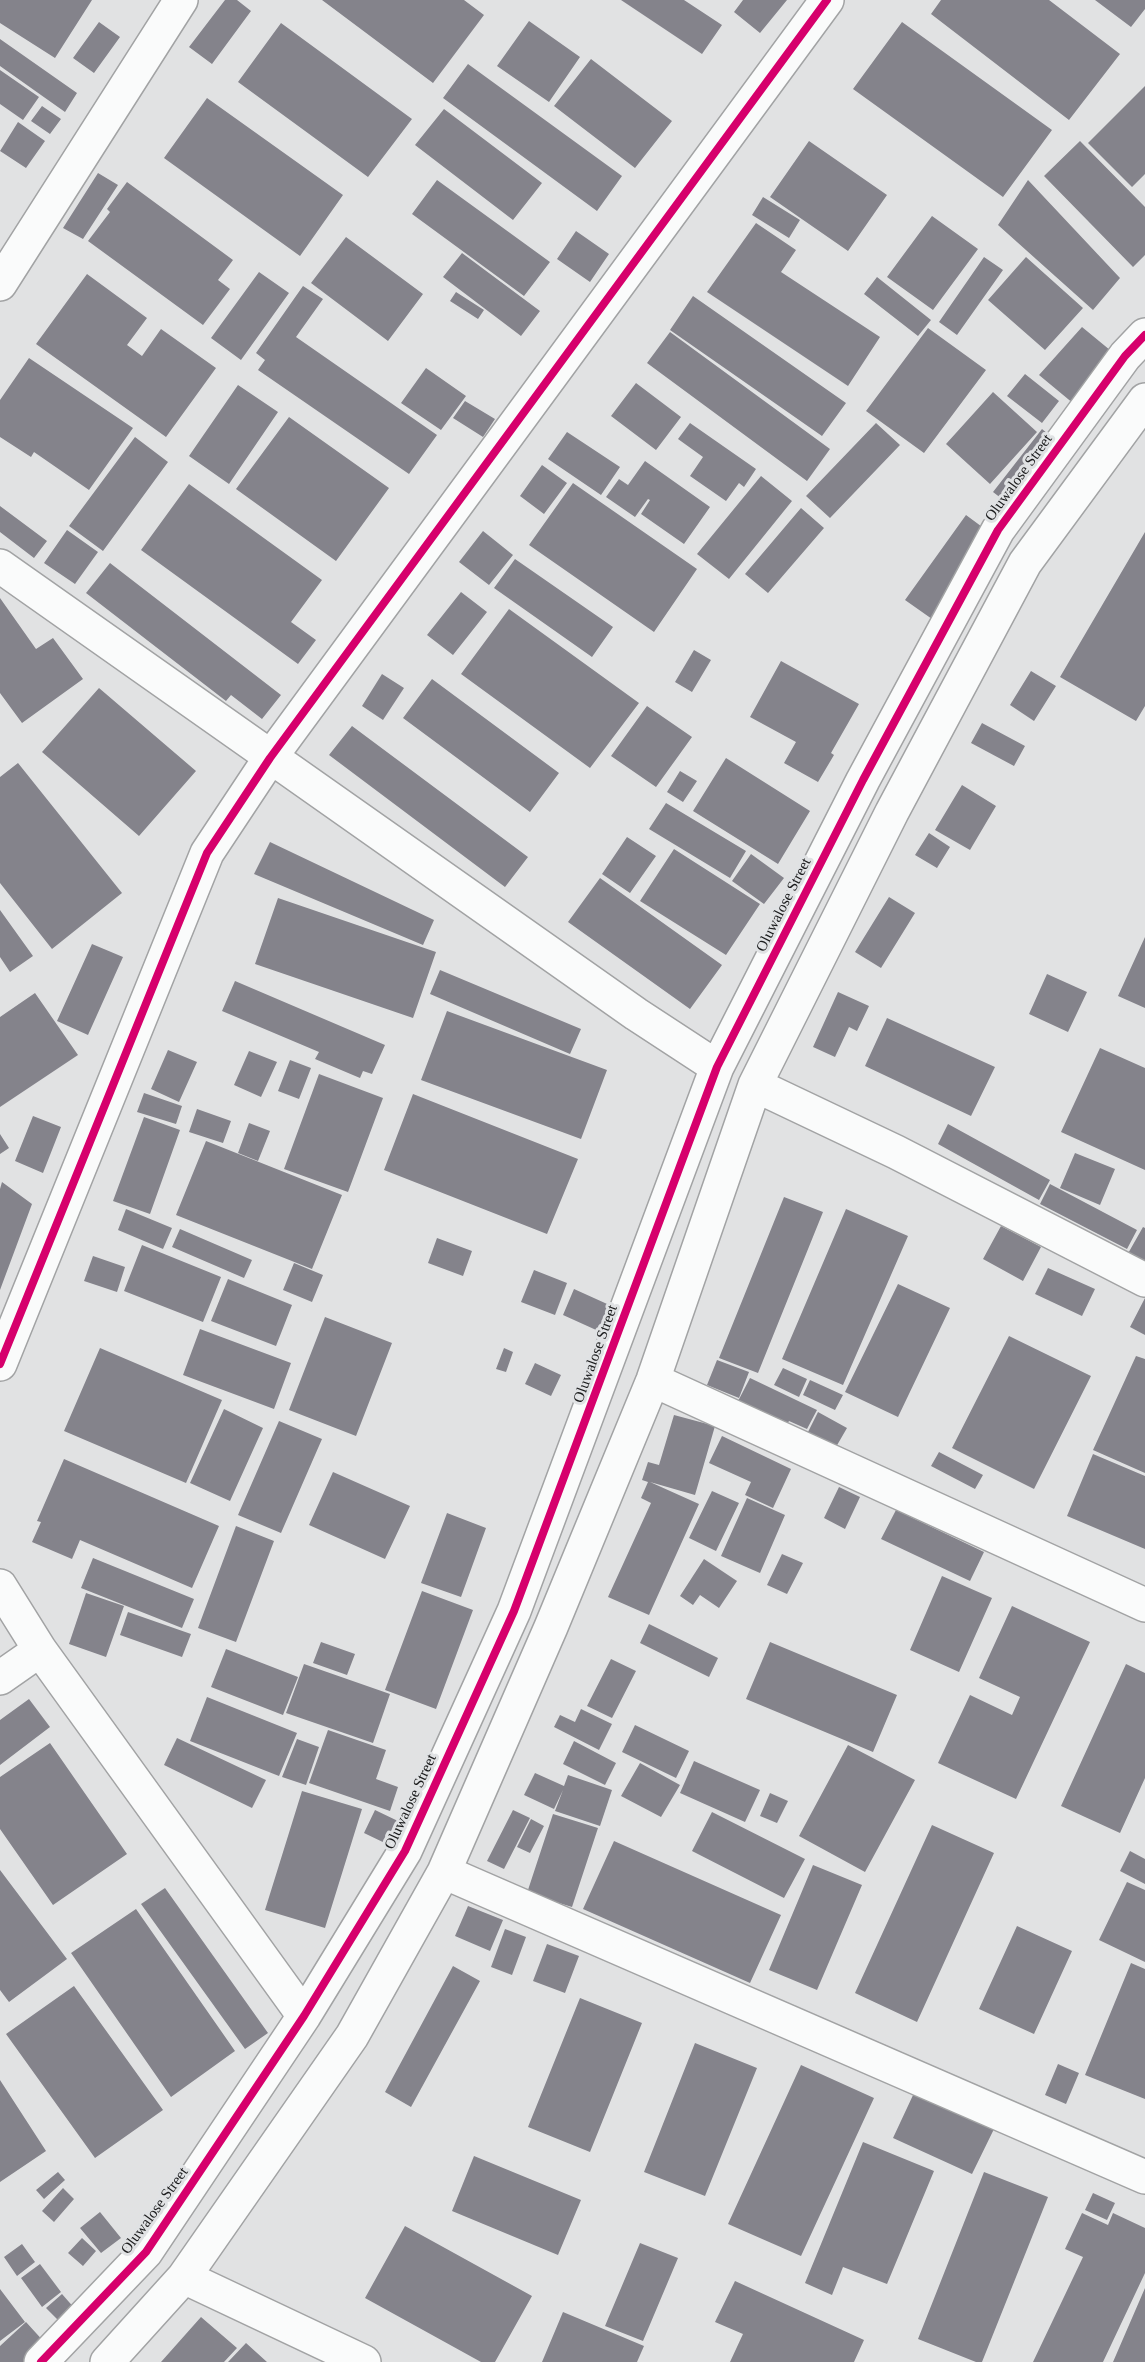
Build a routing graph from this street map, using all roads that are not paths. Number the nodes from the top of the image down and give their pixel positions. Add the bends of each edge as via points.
1 (181, 0) edge
2 (827, 0) edge
3 (4, 264) edge
4 (1145, 335) edge
5 (1145, 400) edge
6 (0, 567) edge
7 (270, 758) junction
8 (717, 1067) junction
9 (754, 1085) junction
10 (1145, 1280) edge
11 (0, 1364) edge
12 (653, 1380) junction
13 (0, 1586) edge
14 (1145, 1605) edge
15 (514, 1611) junction
16 (551, 1627) junction
17 (40, 1650) junction
18 (0, 1678) edge
19 (444, 1872) junction
20 (304, 2016) junction
21 (1145, 2177) edge
22 (184, 2277) junction
23 (41, 2362) edge
24 (107, 2362) edge
25 (364, 2362) edge

1 - 3 street
2 - 7 street
4 - 8 street, Oluwalose Street via 1125,356 998,530 863,780
5 - 9 street via 1025,563 892,812
6 - 7 street
7 - 8 street
7 - 11 street via 207,853
8 - 15 street, Oluwalose Street
9 - 10 street via 896,1152
9 - 12 street
12 - 14 street
12 - 16 street
13 - 17 street
15 - 16 street
15 - 20 street, Oluwalose Street via 405,1851
16 - 19 street
17 - 18 street
17 - 20 street
19 - 21 street
19 - 22 street via 352,2036
20 - 23 street, Oluwalose Street via 146,2252
22 - 24 street
22 - 25 street

